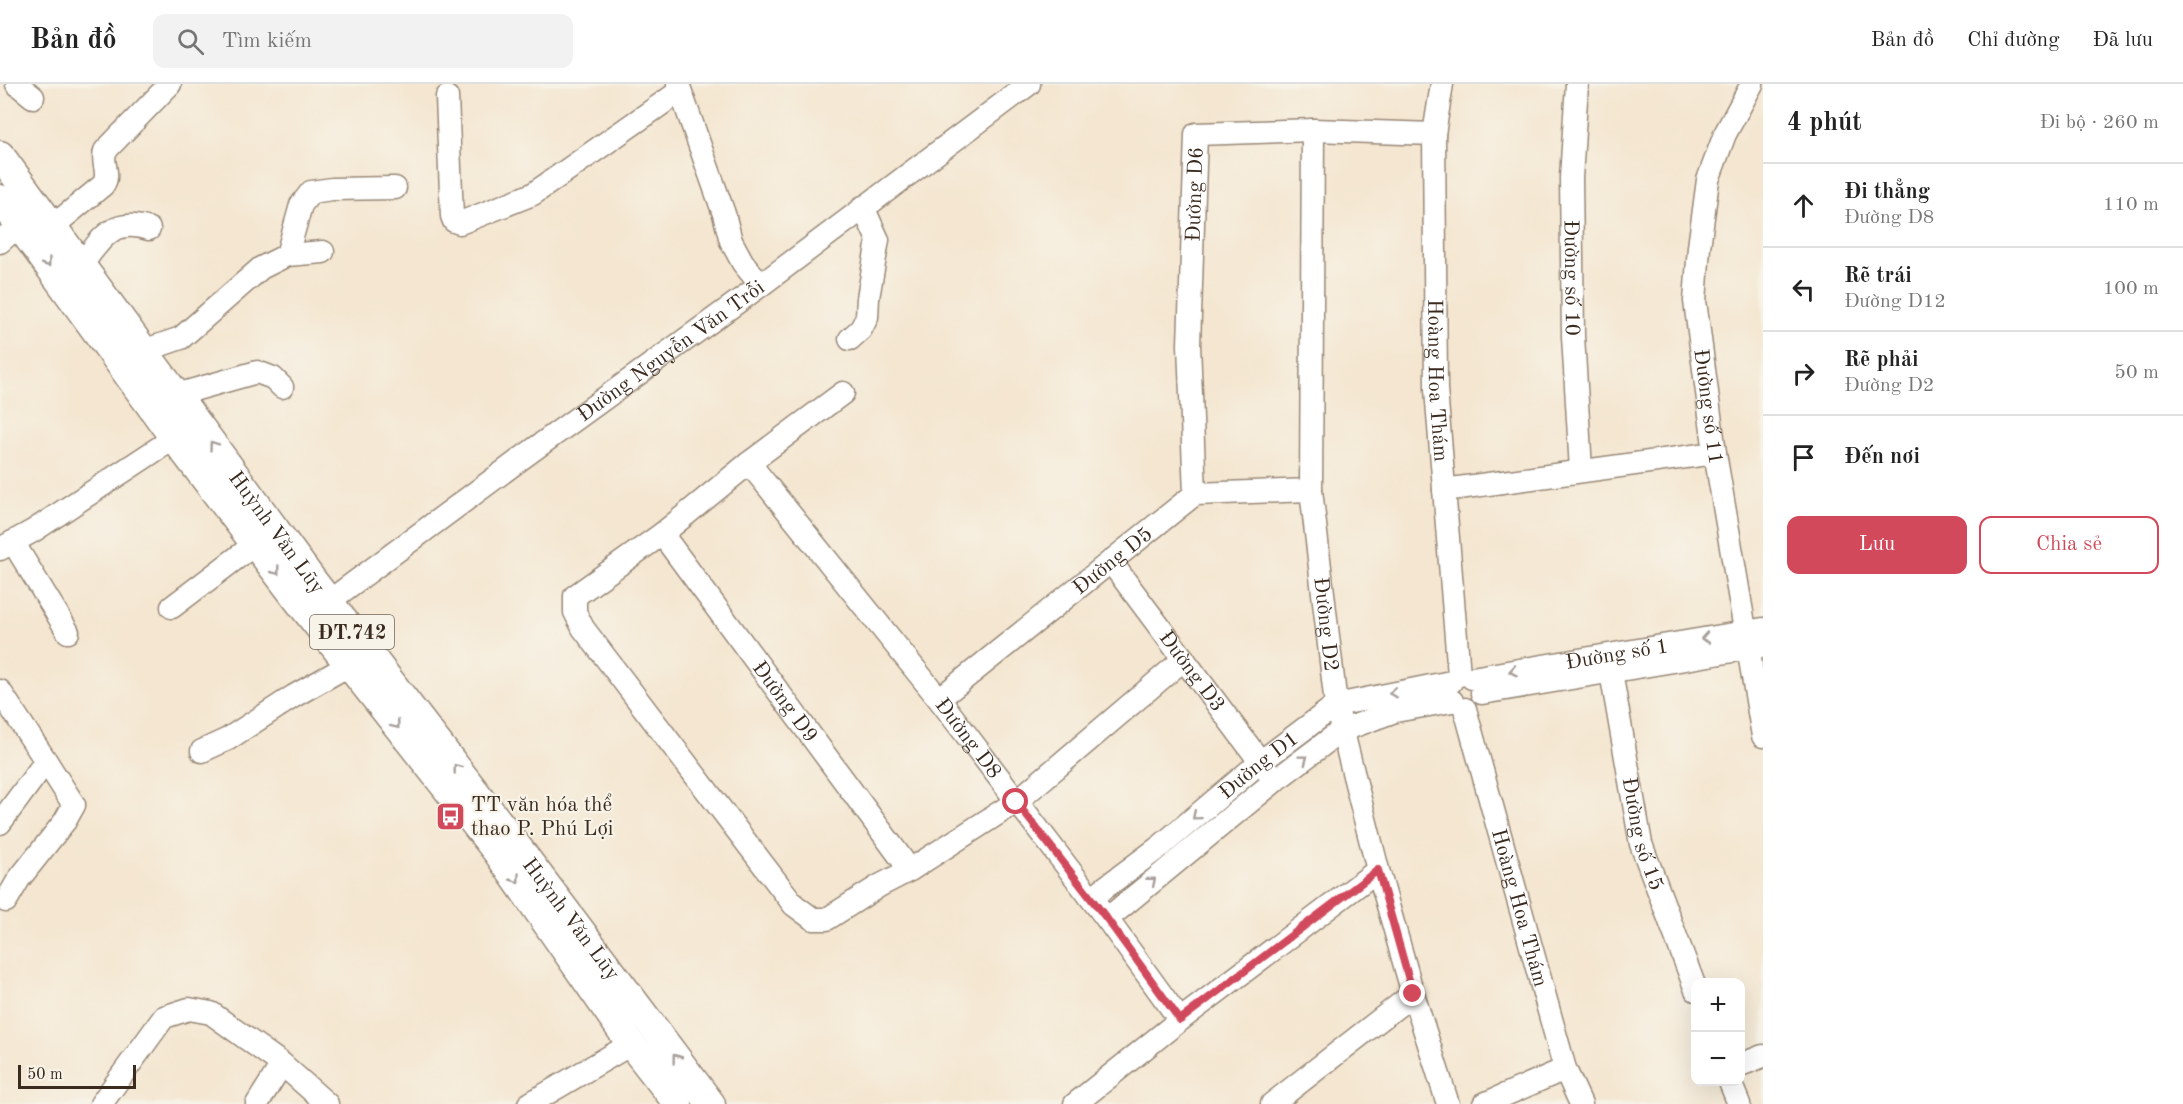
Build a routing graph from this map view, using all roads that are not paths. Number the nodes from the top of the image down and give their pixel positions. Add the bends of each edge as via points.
1 (170, 84) edge
2 (1029, 84) edge
3 (1442, 84) edge
4 (1577, 84) edge
5 (1752, 84) edge
6 (679, 87) edge
7 (447, 97) dead end
8 (1313, 130) junction
9 (1434, 134) junction
10 (0, 155) edge
11 (395, 188) dead end
12 (0, 199) edge
13 (863, 207) junction
14 (52, 226) junction
15 (149, 229) dead end
16 (9, 233) edge
17 (323, 252) dead end
18 (287, 255) junction
19 (81, 266) junction
20 (761, 285) junction
21 (850, 339) dead end
22 (143, 351) junction
23 (282, 387) dead end
24 (843, 393) dead end
25 (176, 395) junction
26 (174, 438) junction
27 (1715, 453) junction
28 (749, 463) junction
29 (1581, 470) junction
30 (1311, 490) junction
31 (1444, 490) junction
32 (1195, 494) junction
33 (662, 534) junction
34 (255, 544) junction
35 (7, 545) edge
36 (1111, 562) junction
37 (172, 607) dead end
38 (320, 608) junction
39 (68, 632) dead end
40 (1754, 639) edge
41 (1184, 659) junction
42 (349, 665) junction
43 (1611, 672) junction
44 (1463, 689) junction
45 (0, 691) edge
46 (939, 699) junction
47 (1336, 705) junction
48 (1341, 731) junction
49 (1763, 736) edge
50 (202, 751) dead end
51 (46, 761) junction
52 (1259, 763) junction
53 (1276, 780) junction
54 (1016, 802) junction
55 (0, 823) edge
56 (1169, 852) junction
57 (910, 870) junction
58 (1378, 870) junction
59 (1091, 898) junction
60 (6, 902) dead end
61 (1107, 919) junction
62 (1691, 979) edge
63 (1413, 994) junction
64 (1180, 1020) junction
65 (631, 1044) junction
66 (1763, 1056) edge
67 (1745, 1063) edge
68 (282, 1064) junction
69 (1565, 1070) junction
70 (1732, 1086) edge
71 (101, 1104) edge
72 (256, 1104) edge
73 (327, 1104) edge
74 (529, 1104) edge
75 (678, 1104) edge
76 (711, 1104) edge
77 (1075, 1104) edge
78 (1272, 1104) edge
79 (1448, 1104) edge
80 (1484, 1104) edge
81 (1581, 1104) edge
82 (1739, 1104) edge

1 - 14 street via 105,151 107,176 103,185
2 - 13 street, Đường Nguyễn Văn Trỗi
3 - 9 street, Hoàng Hoa Thám
4 - 29 street, Đường số 10 via 1571,178 1573,336
5 - 27 street, Đường số 11 via 1725,134 1708,180 1699,247 1695,301
6 - 7 street via 533,194 460,223 452,216
6 - 20 street via 731,241
8 - 9 street, Đường D6
8 - 30 street, Đường D2
8 - 32 street, Đường D6 via 1196,134 1189,345
9 - 31 street, Hoàng Hoa Thám via 1436,389
10 - 14 main road, Huỳnh Văn Lũy / ĐT.742
11 - 18 street via 310,192 301,204
12 - 16 main road, Huỳnh Văn Lũy / ĐT.742
13 - 20 street, Đường Nguyễn Văn Trỗi
13 - 21 street via 878,240 867,317
14 - 19 main road, Huỳnh Văn Lũy / ĐT.742
15 - 19 street via 138,225 106,233
16 -> 26 main road, Huỳnh Văn Lũy / ĐT.742
17 - 18 street
18 - 22 street via 261,268 181,338
19 - 22 main road, Huỳnh Văn Lũy / ĐT.742
20 - 38 street, Đường Nguyễn Văn Trỗi
22 - 25 main road, Huỳnh Văn Lũy / ĐT.742
23 - 25 street via 273,378 257,372
24 - 28 street
38 -> 25 main road, Huỳnh Văn Lũy / ĐT.742
26 - 34 main road, Huỳnh Văn Lũy / ĐT.742
26 - 35 street
27 - 29 street
27 - 40 street, Đường số 11
28 - 33 street
28 - 46 street, Đường D8
29 - 31 street
30 - 32 street
30 - 47 street, Đường D2
31 - 44 street, Hoàng Hoa Thám
32 - 36 street, Đường D5
33 - 57 street, Đường D9
33 - 57 street via 575,596 575,612 584,628 794,905 813,919 827,919
34 - 37 street
34 -> 38 main road, Huỳnh Văn Lũy / ĐT.742
35 - 39 street
36 - 41 street, Đường D3
36 - 46 street, Đường D5
38 - 42 main road, Huỳnh Văn Lũy / ĐT.742
76 -> 38 main road, Huỳnh Văn Lũy / ĐT.742
40 - 43 street, Đường số 1
40 -> 44 street, Đường số 1
40 - 49 street, Đường số 11
41 - 52 street, Đường D3
41 - 54 street
42 - 50 street
42 -> 65 main road, Huỳnh Văn Lũy / ĐT.742 via 497,852
43 - 44 street, Đường số 1
43 - 62 street, Đường số 15 via 1641,844
44 -> 47 street, Đường D1
44 - 48 street, Đường D1
44 - 69 street, Hoàng Hoa Thám
45 - 51 street
46 - 54 street, Đường D8
47 - 48 street, Đường D2
47 - 52 street, Đường D1
53 -> 48 street, Đường D1
48 - 58 street, Đường D2
51 - 55 street
51 - 60 street via 74,805
52 - 53 street, Đường D3
52 -> 56 street, Đường D1
53 - 56 street, Đường D1
54 - 57 street
54 - 59 street, Đường D8
56 - 59 street, Đường D1
61 -> 56 street, Đường D1
58 - 63 street, Đường D2
58 - 64 street
59 - 61 street, Đường D8
61 - 64 street, Đường D8
63 - 78 street
63 - 79 street, Đường D2
64 - 77 street
65 - 74 street
65 - 75 main road, Huỳnh Văn Lũy / ĐT.742
66 - 67 street
68 - 71 street via 211,1013 189,1009 164,1017
68 - 72 street
68 - 73 street
69 - 80 street
69 - 81 street, Hoàng Hoa Thám
70 - 82 street

